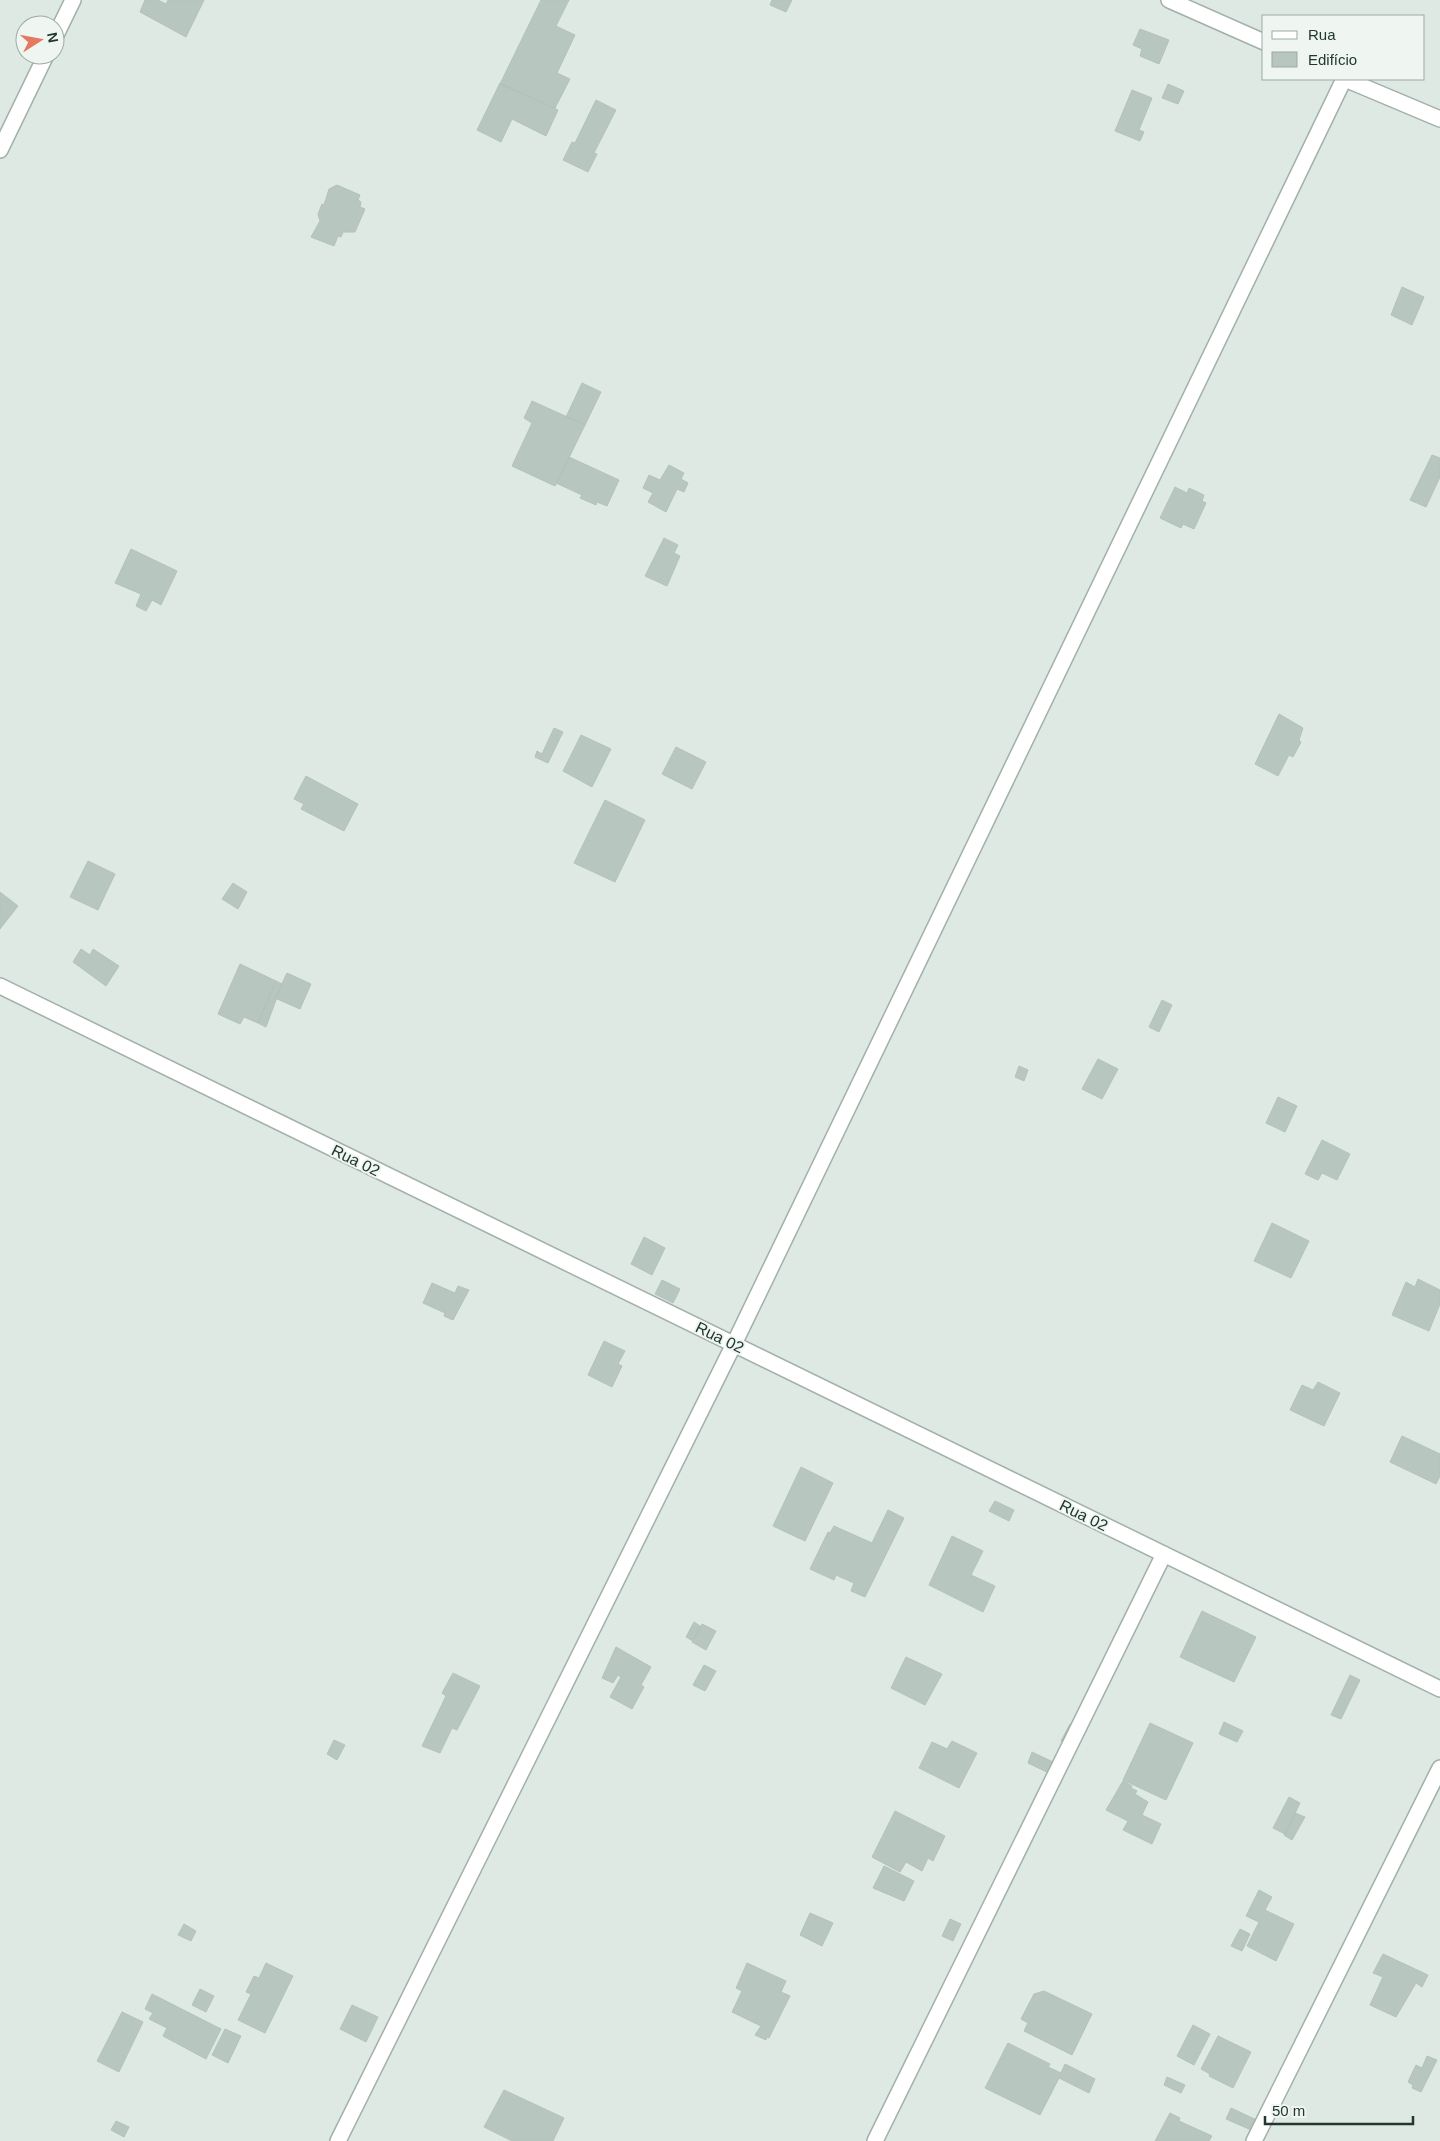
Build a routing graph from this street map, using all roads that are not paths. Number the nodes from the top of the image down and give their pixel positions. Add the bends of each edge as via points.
1 (73, 0) edge
2 (1169, 0) edge
3 (65, 16) edge
4 (1262, 41) edge
5 (41, 65) edge
6 (1345, 80) edge
7 (1347, 80) edge
8 (1440, 119) edge
9 (0, 150) edge
10 (0, 986) edge
11 (734, 1344) junction
12 (1164, 1554) junction
13 (1440, 1689) edge
14 (1440, 1768) edge
15 (338, 2141) edge
16 (875, 2141) edge
17 (1254, 2141) edge

1 - 3 street
2 - 4 street
5 - 9 street
6 - 11 street
7 - 8 street
10 - 11 street, Rua 02
11 - 12 street, Rua 02
11 - 15 street
12 - 13 street, Rua 02
12 - 16 street
14 - 17 street

